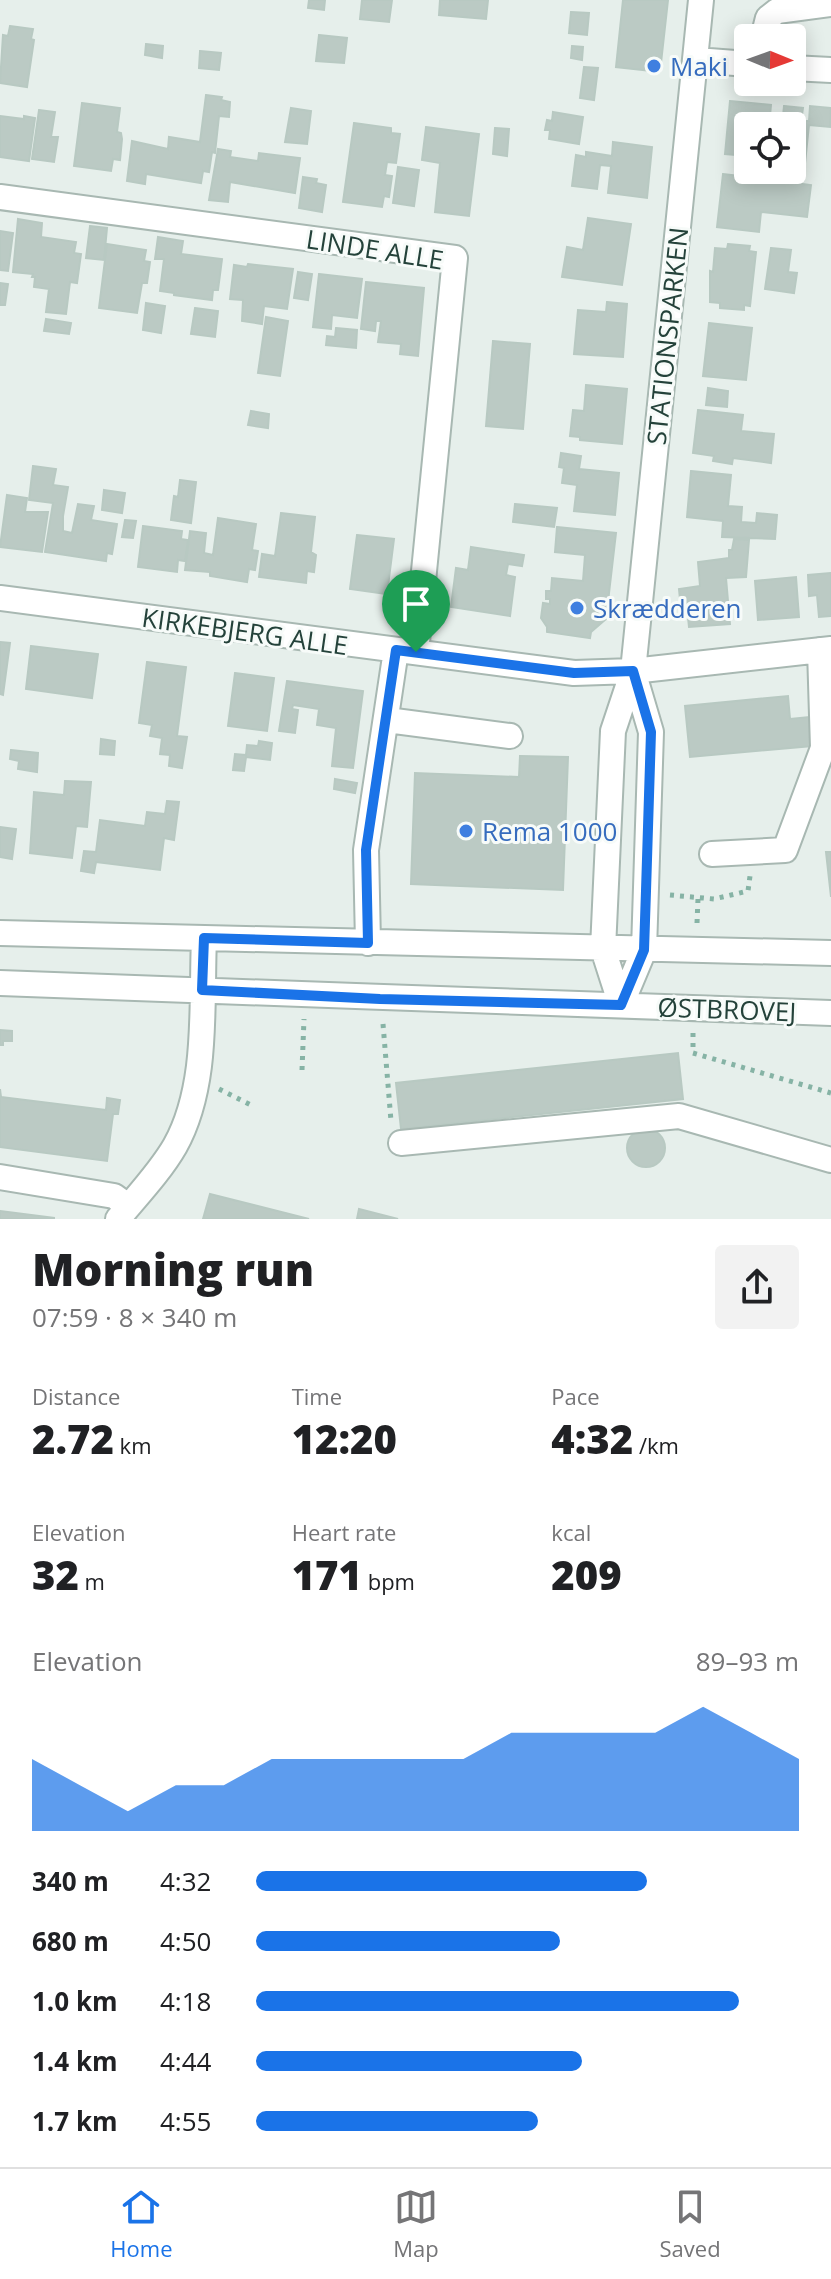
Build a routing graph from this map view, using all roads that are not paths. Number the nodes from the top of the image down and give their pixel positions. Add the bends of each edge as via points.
1 (701, 0) edge
2 (831, 4) edge
3 (766, 24) edge
4 (696, 60) junction
5 (734, 63) edge
6 (806, 69) edge
7 (831, 70) edge
8 (0, 197) edge
9 (0, 598) edge
10 (826, 649) edge
11 (406, 651) junction
12 (633, 671) junction
13 (387, 720) junction
14 (510, 736) dead end
15 (712, 854) dead end
16 (0, 933) edge
17 (204, 938) junction
18 (368, 943) junction
19 (603, 949) junction
20 (644, 950) junction
21 (831, 953) edge
22 (0, 983) edge
23 (202, 990) junction
24 (621, 1005) junction
25 (831, 1013) edge
26 (401, 1143) road end
27 (831, 1160) edge
28 (0, 1177) edge
29 (123, 1213) edge

1 - 4 street, STATIONSPARKEN
2 - 3 street via 777,11
4 - 5 street
4 - 12 street, STATIONSPARKEN
6 - 7 street
8 - 11 street, LINDE ALLE via 455,258
9 - 11 street, KIRKEBJERG ALLE
10 - 12 street, KIRKEBJERG ALLE
10 - 15 street via 823,748 785,850
11 - 12 street, KIRKEBJERG ALLE via 574,673
11 - 13 street
12 - 19 street, STATIONSPARKEN via 613,731
12 - 20 street, STATIONSPARKEN via 651,732
13 - 14 street
13 - 18 street via 366,850
16 - 17 street
17 - 18 street
17 - 23 street
18 - 19 street
19 - 20 street
19 - 24 street, STATIONSPARKEN
20 - 21 street
20 - 24 street, STATIONSPARKEN
22 - 23 street, ØSTBROVEJ
23 - 24 street, ØSTBROVEJ
23 - 29 street via 191,1105 175,1147
24 - 25 street, ØSTBROVEJ
26 - 27 street via 679,1116
28 - 29 street via 114,1196

